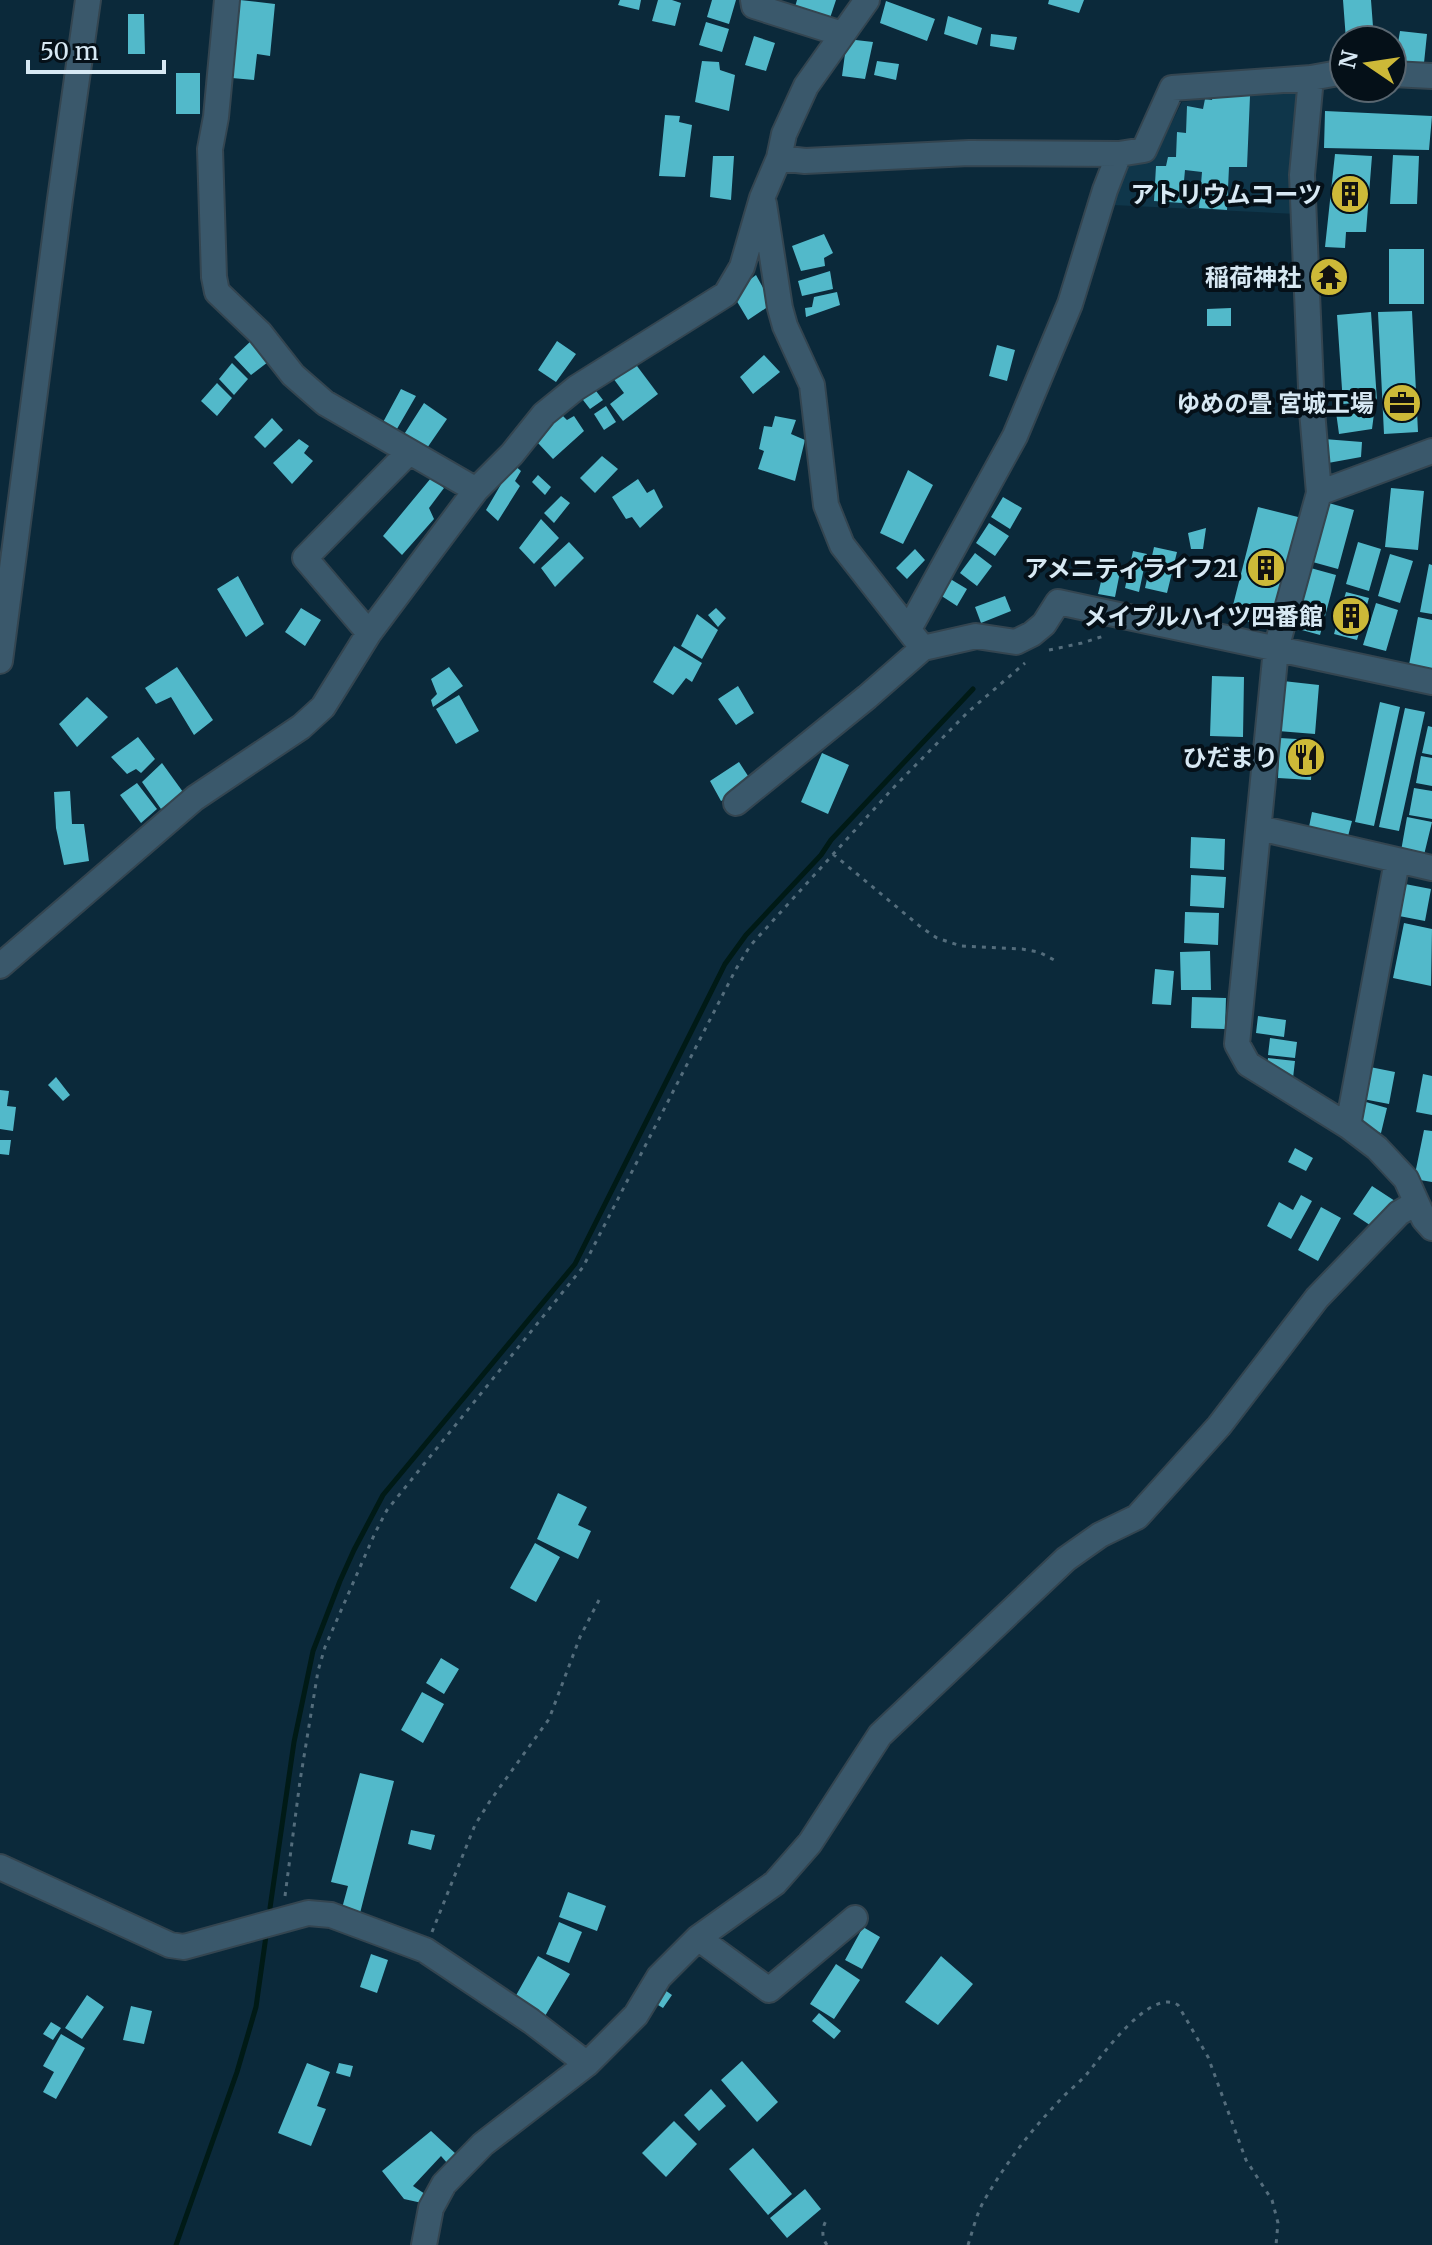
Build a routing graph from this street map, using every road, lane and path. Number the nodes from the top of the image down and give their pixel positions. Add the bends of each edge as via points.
1 (88, 0) edge
2 (227, 0) edge
3 (753, 0) edge
4 (867, 0) edge
5 (842, 34) junction
6 (1328, 75) edge
7 (1408, 75) edge
8 (1432, 76) edge
9 (1311, 78) junction
10 (1119, 154) junction
11 (779, 158) junction
12 (762, 198) junction
13 (1432, 451) edge
14 (409, 452) junction
15 (476, 490) junction
16 (1319, 493) junction
17 (1119, 615) junction
18 (369, 633) junction
19 (916, 639) junction
20 (1276, 649) junction
21 (1043, 652) dead end
22 (1032, 656) dead end
23 (0, 661) edge
24 (1432, 682) edge
25 (736, 803) dead end
26 (1259, 828) junction
27 (833, 854) junction
28 (1397, 861) junction
29 (1432, 868) edge
30 (1056, 961) dead end
31 (0, 966) edge
32 (1348, 1126) junction
33 (1416, 1203) junction
34 (1432, 1228) edge
35 (599, 1600) dead end
36 (0, 1867) edge
37 (855, 1918) dead end
38 (282, 1920) junction
39 (698, 1938) junction
40 (425, 1950) junction
41 (587, 2064) junction
42 (827, 2219) dead end
43 (424, 2245) edge
44 (827, 2245) edge
45 (968, 2245) edge
46 (1276, 2245) edge

1 - 23 street
2 - 14 street via 210,149 217,292 325,403
3 - 5 street via 754,6
4 - 5 street
5 - 11 street via 806,86
6 - 9 street
7 - 8 street
9 - 10 street via 1172,88 1144,150
9 - 16 street via 1302,175
10 - 11 street
10 - 19 street via 1070,304 1015,436
11 - 12 street
12 - 15 street via 742,267 726,294 576,388 544,414
12 - 19 street via 780,308 812,385 826,505 842,545
13 - 16 street
14 - 15 street
14 - 18 street via 305,558
15 - 18 street
16 - 20 street
17 - 19 street via 1058,602 1044,624 1016,642 976,636
17 - 20 street
17 - 21 path via 1104,637
18 - 31 street via 323,707 301,727 195,798
19 - 25 street via 877,689
20 - 24 street
20 - 26 street
22 - 27 path via 968,712
26 - 28 street
26 - 32 street via 1237,1044 1248,1064
27 - 30 path via 937,938 961,946 1039,952
27 - 38 path via 750,946 736,969 583,1267 395,1499 375,1533 318,1671
28 - 29 street
28 - 32 street
32 - 33 street via 1406,1179
33 - 34 street
33 - 39 street via 1399,1213 1317,1298 1219,1426 1137,1517 1066,1559 927,1689 880,1735 810,1843 775,1883
35 - 40 path via 549,1719 475,1825
36 - 38 street via 170,1945 184,1947
37 - 39 street via 769,1990
38 - 40 street via 308,1913 331,1915
39 - 41 street via 659,1977 636,2015
40 - 41 street
41 - 43 street via 483,2144 444,2184 431,2208
42 - 44 path
45 - 46 path via 983,2201 1028,2136 1138,2017 1171,2001 1208,2057 1246,2160 1272,2200

